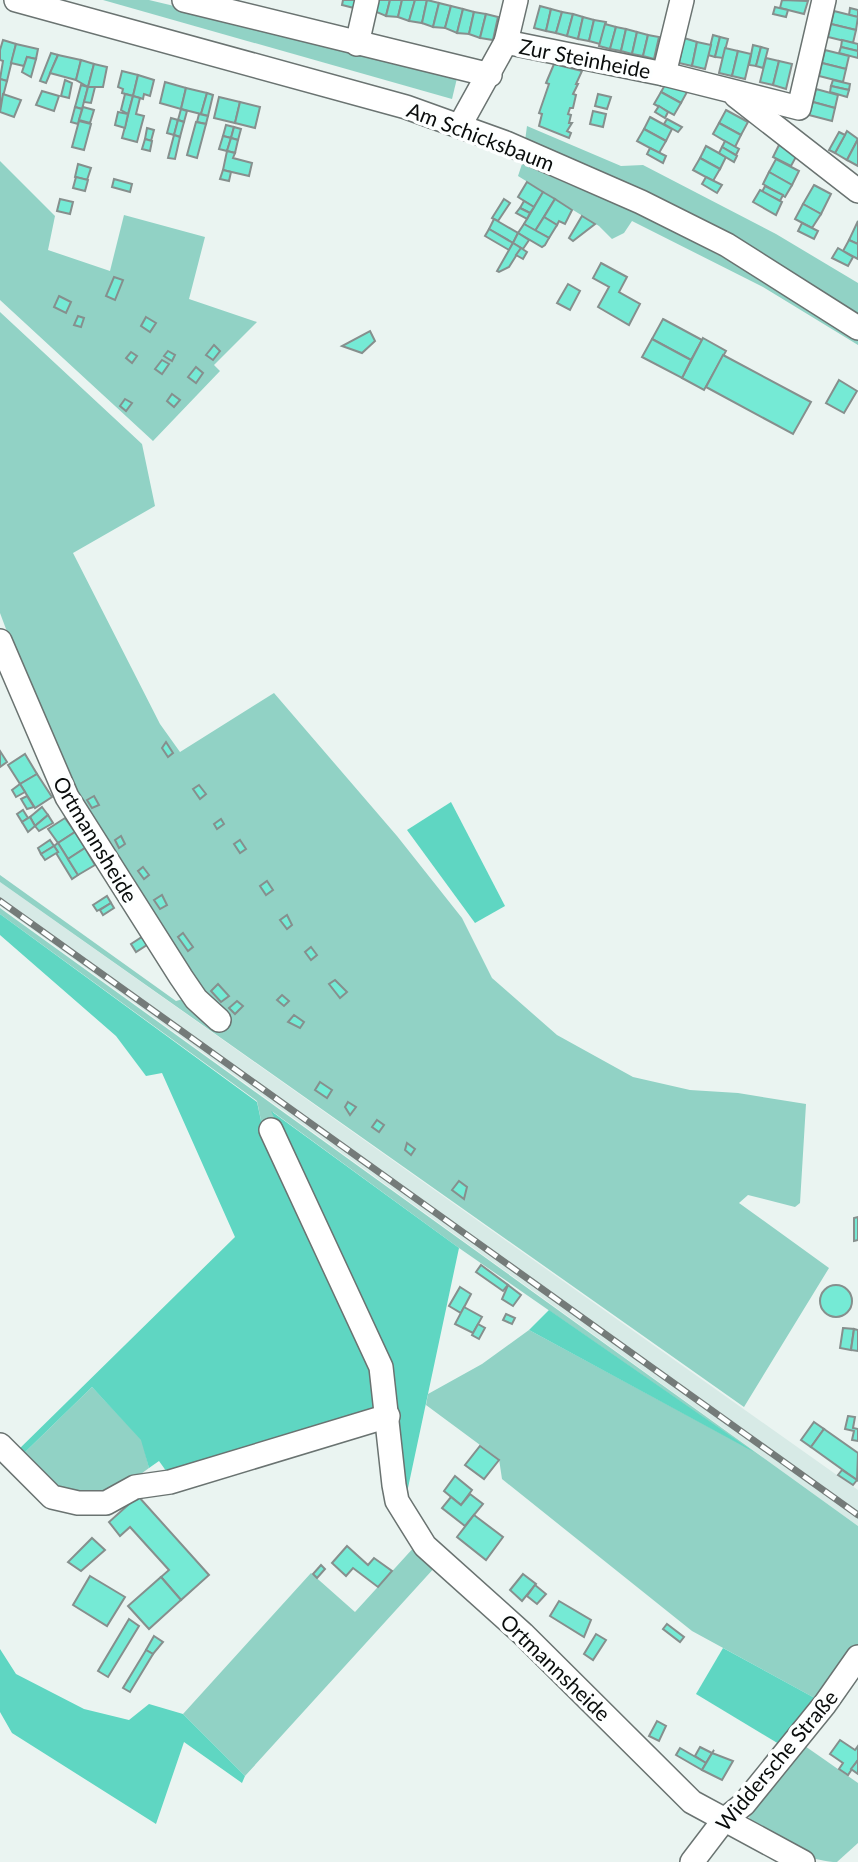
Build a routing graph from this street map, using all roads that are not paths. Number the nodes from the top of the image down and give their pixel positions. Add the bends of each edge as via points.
1 (184, 0) edge
2 (367, 0) edge
3 (516, 0) edge
4 (682, 0) edge
5 (824, 0) edge
6 (15, 1) edge
7 (222, 5) edge
8 (76, 9) edge
9 (506, 42) junction
10 (357, 44) junction
11 (664, 74) junction
12 (490, 75) junction
13 (729, 90) junction
14 (800, 108) junction
15 (460, 125) junction
16 (793, 140) junction
17 (858, 191) edge
18 (858, 328) edge
19 (0, 641) edge
20 (219, 1020) dead end
21 (271, 1130) dead end
22 (388, 1416) junction
23 (0, 1445) edge
24 (858, 1657) edge
25 (724, 1821) junction
26 (692, 1862) edge
27 (803, 1862) edge

1 - 7 street
2 - 10 street
3 - 9 street
4 - 11 street, Zur Steinheide
5 - 14 street
6 - 8 street, Am Schicksbaum
7 - 10 street
8 - 15 street, Am Schicksbaum
9 - 11 street, Zur Steinheide
9 - 12 street
10 - 12 street
11 - 13 street, Zur Steinheide
12 - 15 street
13 - 14 street, Zur Steinheide
13 - 16 street, Zur Steinheide
14 - 16 street
15 - 18 street, Am Schicksbaum via 552,162 715,239
16 - 17 street, Zur Steinheide
19 - 20 street, Ortmannsheide via 67,797 181,977
21 - 22 street, Ortmannsheide via 372,1344 381,1367
22 - 23 street via 170,1482 135,1487 106,1503 52,1497
22 - 25 street, Ortmannsheide via 397,1501 425,1546 523,1634 692,1802
24 - 25 street, Widdersche Straße via 744,1804
25 - 26 street, Widdersche Straße
25 - 27 street, Ortmannsheide

